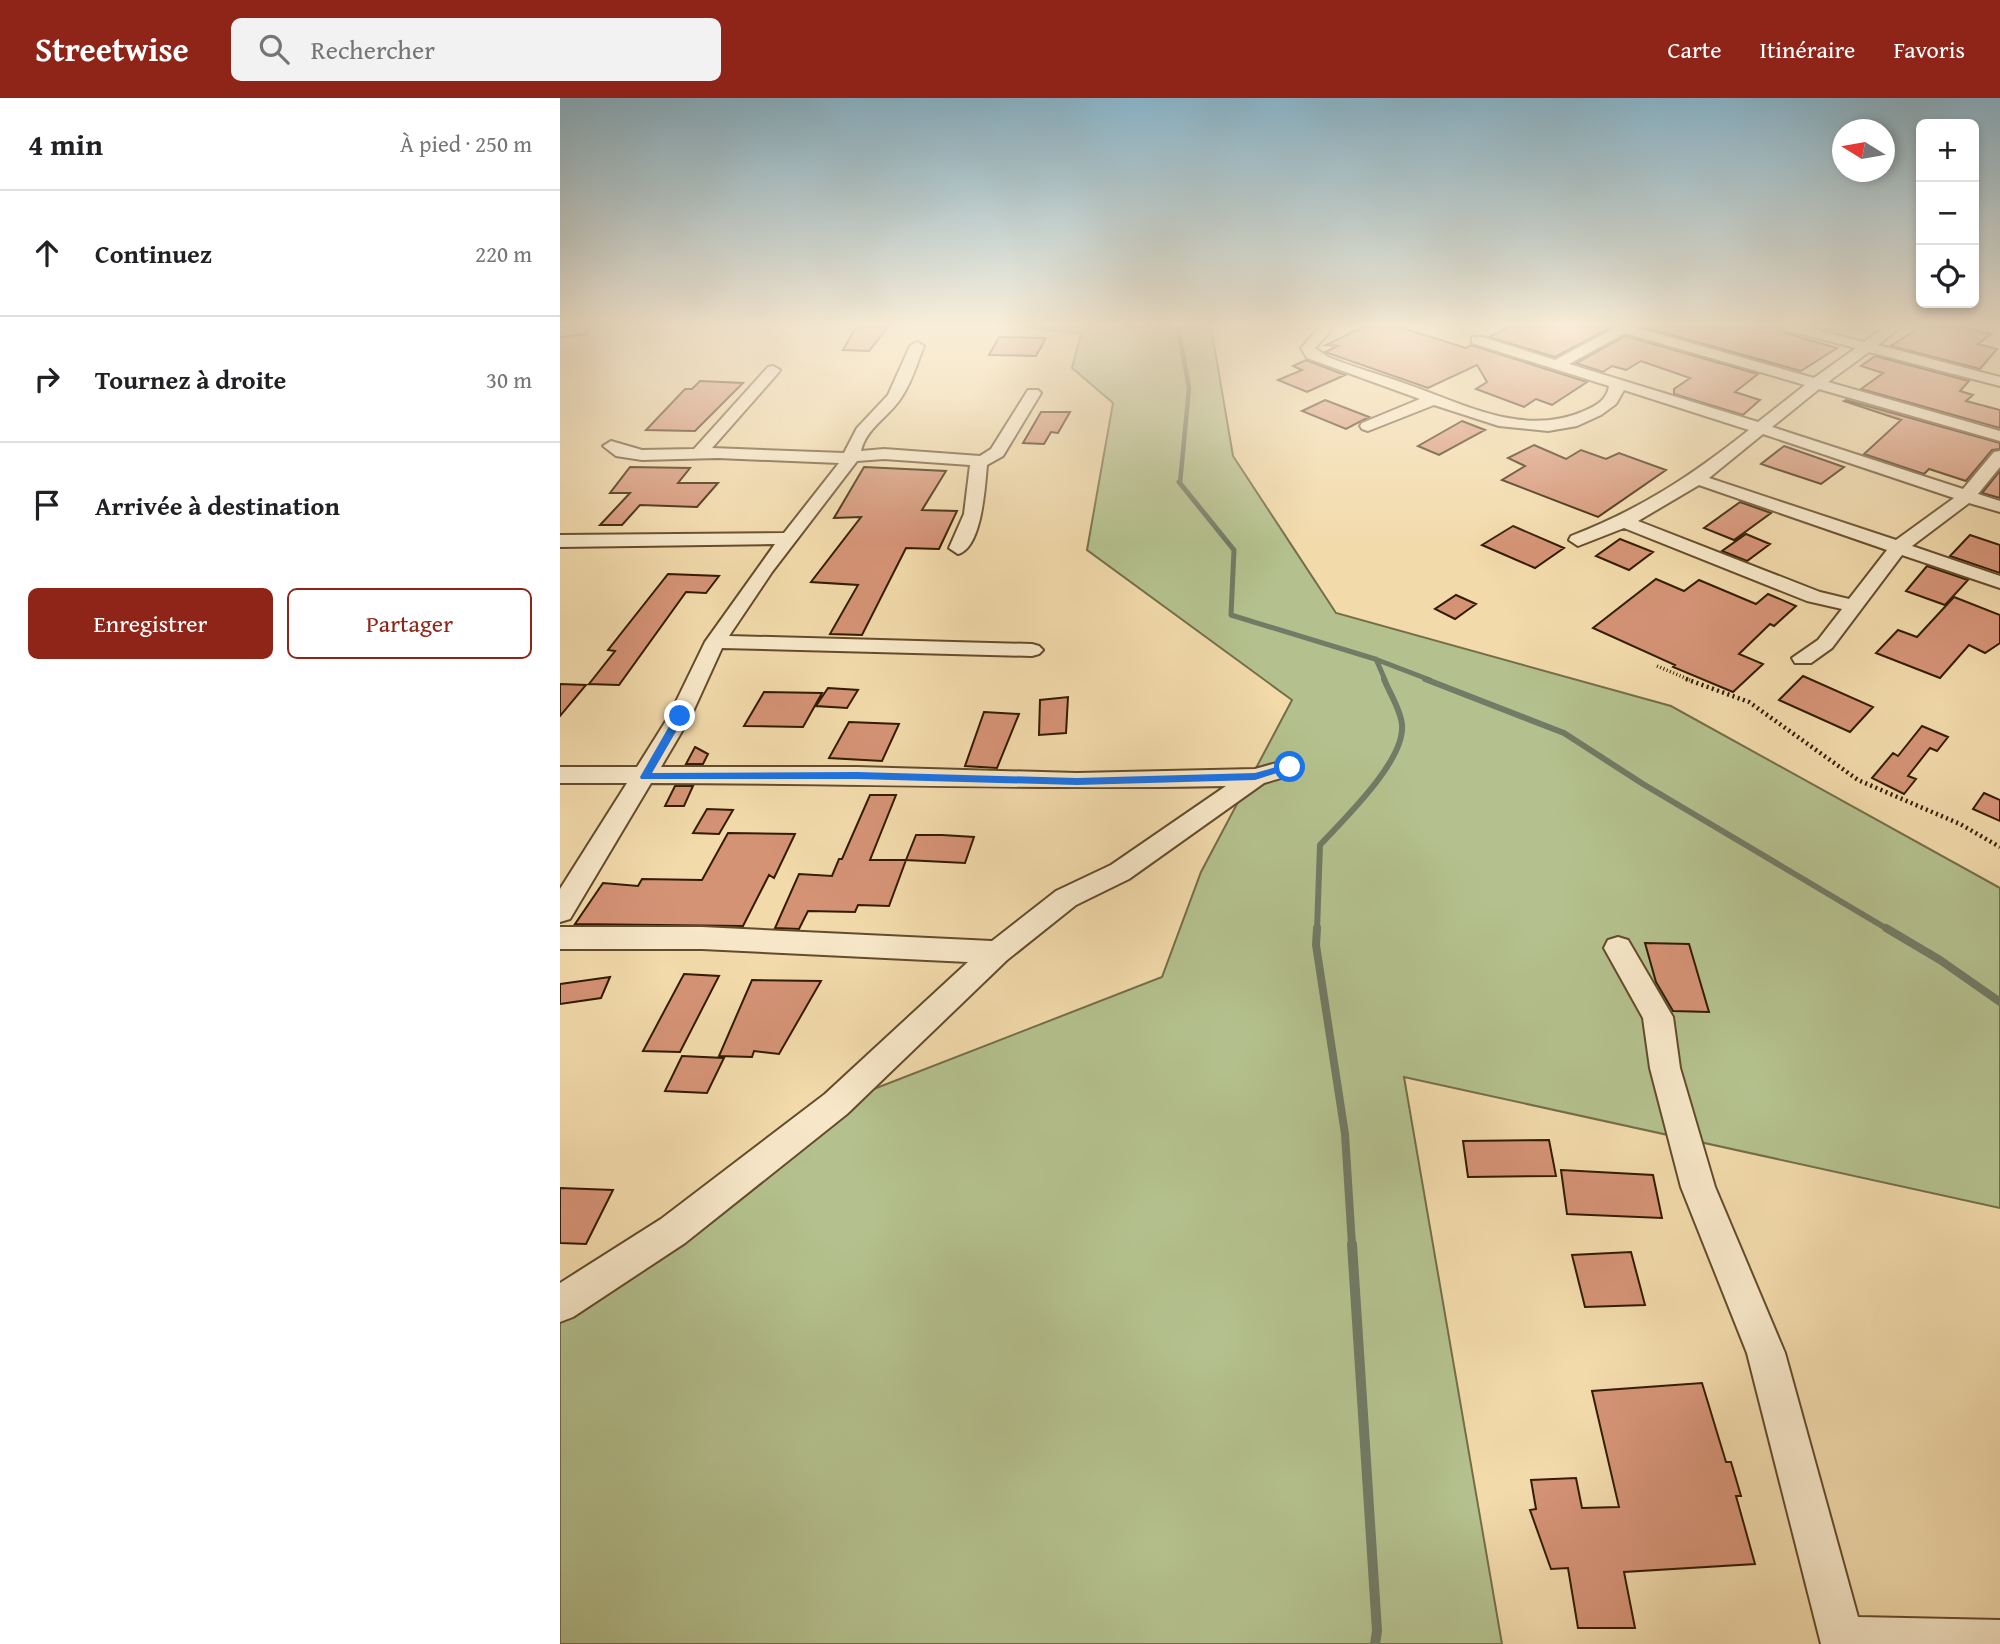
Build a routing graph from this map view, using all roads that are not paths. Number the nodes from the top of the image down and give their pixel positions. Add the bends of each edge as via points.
1 (747, 399) edge
2 (893, 399) edge
3 (1029, 399) edge
4 (1613, 399) edge
5 (1666, 399) edge
6 (1798, 399) edge
7 (1873, 399) edge
8 (1432, 400) joint
9 (1368, 426) dead end
10 (1763, 429) junction
11 (2000, 436) edge
12 (611, 446) dead end
13 (698, 454) junction
14 (2000, 456) edge
15 (852, 457) junction
16 (979, 461) junction
17 (1697, 479) junction
18 (1967, 496) junction
19 (2000, 507) edge
20 (1624, 522) junction
21 (789, 538) junction
22 (1578, 540) dead end
23 (560, 541) edge
24 (1900, 546) junction
25 (958, 548) dead end
26 (2000, 582) edge
27 (1855, 607) junction
28 (715, 642) junction
29 (1032, 650) dead end
30 (1803, 658) dead end
31 (1290, 767) dead end
32 (560, 775) edge
33 (645, 777) junction
34 (1255, 777) junction
35 (560, 912) edge
36 (560, 939) edge
37 (1618, 948) dead end
38 (998, 953) junction
39 (560, 1304) edge
40 (1843, 1641) edge
41 (2000, 1642) edge

1 - 13 street
2 - 15 street via 853,444
3 - 16 street via 997,452
4 - 8 street via 1593,414 1553,426 1500,422
5 - 10 street
6 - 10 street
7 - 11 street
8 - 9 street
10 - 17 street
10 - 18 street
12 - 13 street via 642,455
13 - 15 street
14 - 18 street
15 - 16 street via 884,454
15 - 21 street
16 - 25 street via 973,514
17 - 20 street
17 - 24 street
18 - 19 street
18 - 24 street
20 - 22 street
20 - 27 street via 1814,597
21 - 23 street
21 - 28 street
24 - 26 street
24 - 27 street
27 - 30 street via 1825,645
28 - 29 street
28 - 33 street
31 - 34 street
32 - 33 street
33 - 34 street via 857,775 1077,781
33 - 35 street
34 - 38 street via 1120,872 1066,898
36 - 38 street via 702,938
37 - 40 street via 1658,1017 1665,1068 1698,1187 1766,1353
38 - 39 street via 836,1104 673,1231
40 - 41 street

